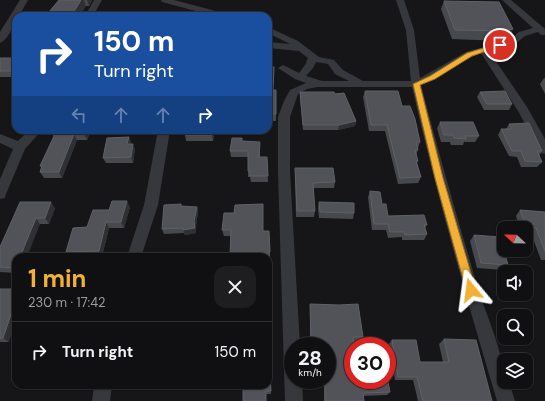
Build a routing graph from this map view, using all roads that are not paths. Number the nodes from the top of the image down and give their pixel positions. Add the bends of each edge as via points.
1 (24, 0) edge
2 (98, 0) edge
3 (165, 0) edge
4 (400, 0) edge
5 (506, 0) edge
6 (17, 12) edge
7 (92, 12) edge
8 (209, 12) edge
9 (12, 20) edge
10 (272, 31) edge
11 (542, 31) edge
12 (5, 32) junction
13 (12, 33) edge
14 (0, 40) edge
15 (272, 45) edge
16 (303, 49) junction
17 (483, 49) junction
18 (314, 57) junction
19 (283, 68) dead end
20 (414, 68) junction
21 (444, 71) junction
22 (300, 77) junction
23 (320, 84) junction
24 (364, 84) junction
25 (416, 84) junction
26 (32, 134) edge
27 (163, 134) edge
28 (0, 138) edge
29 (20, 147) junction
30 (545, 150) edge
31 (0, 194) edge
32 (135, 253) edge
33 (291, 337) edge
34 (102, 389) edge
35 (293, 389) edge
36 (100, 401) edge
37 (294, 401) edge
38 (506, 401) edge

1 - 6 street
2 - 7 street
3 - 8 street
4 - 20 street via 410,30
5 - 11 street
9 - 12 street
10 - 16 street
11 - 17 street via 522,34 512,42
12 - 13 street
12 - 14 street
15 - 16 street
16 - 18 street
17 - 21 street via 466,56
17 - 30 street via 523,110
18 - 22 street
18 - 24 street via 331,62 339,72
19 - 22 street
20 - 21 street
20 - 25 street
21 - 25 street
22 - 23 street
23 - 24 street
23 - 33 street via 304,86 294,92 284,117
24 - 25 street
25 - 38 street via 452,226
26 - 29 street
27 - 32 street via 150,205
28 - 29 street
29 - 31 street
34 - 36 street
35 - 37 street

